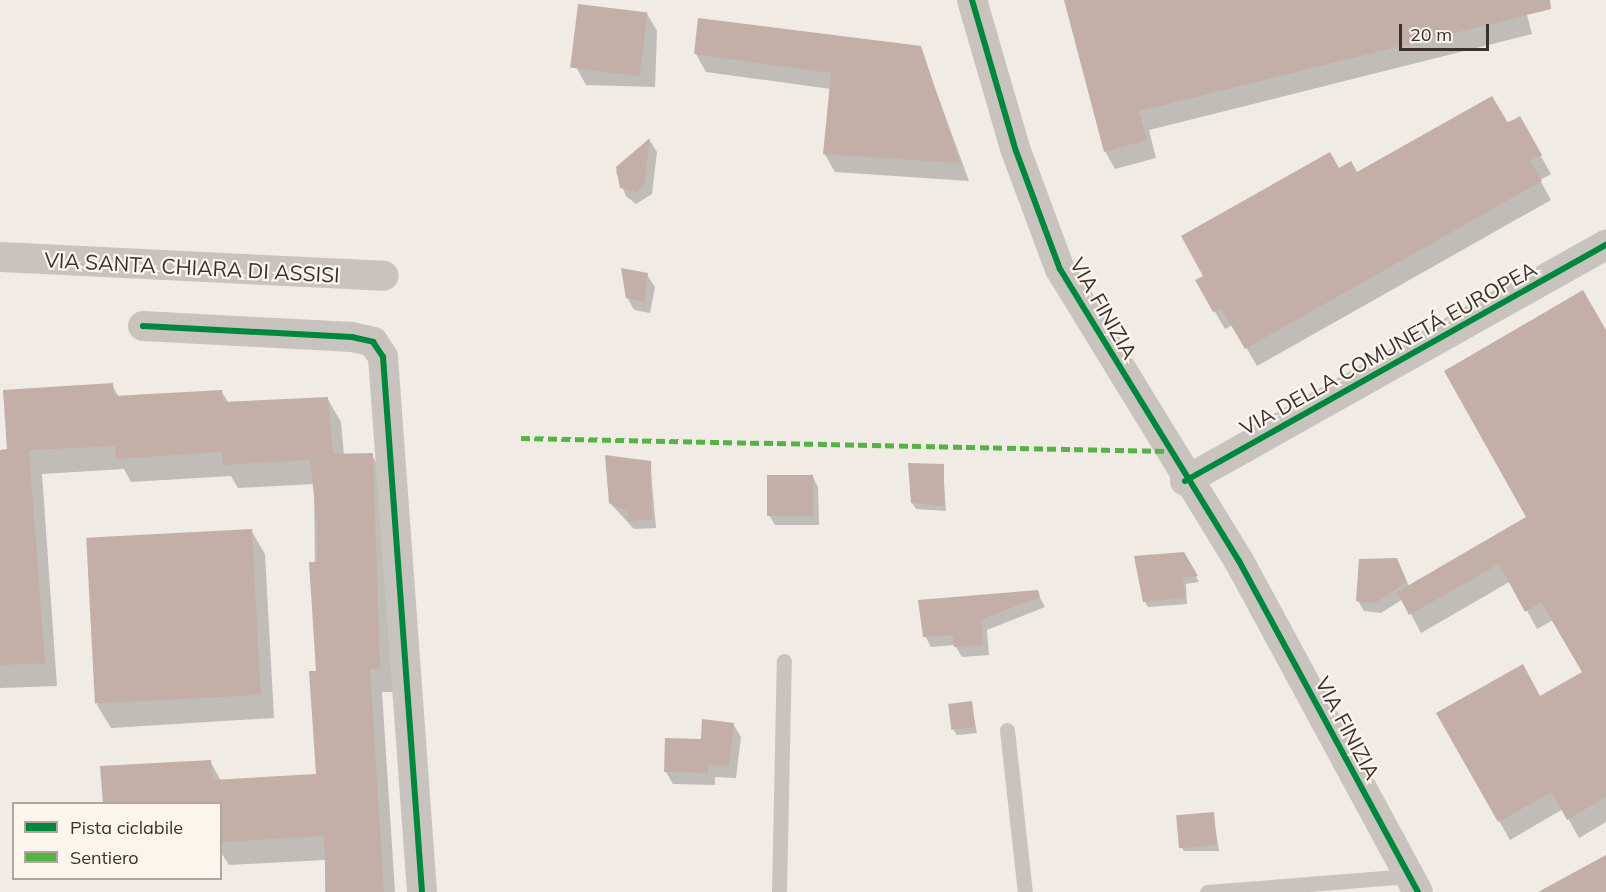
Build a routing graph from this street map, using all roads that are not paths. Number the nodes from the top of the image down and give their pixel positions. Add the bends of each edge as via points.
1 (972, 0) edge
2 (1606, 245) edge
3 (0, 257) edge
4 (384, 276) dead end
5 (143, 326) dead end
6 (1185, 481) junction
7 (784, 661) dead end
8 (1007, 730) dead end
9 (1414, 884) edge
10 (422, 892) edge
11 (779, 892) edge
12 (1026, 892) edge
13 (1207, 892) edge

1 - 6 street, VIA FINIZIA via 1016,151 1060,269
2 - 6 street, VIA DELLA COMUNETÁ EUROPEA
3 - 4 street, VIA SANTA CHIARA DI ASSISI
5 - 10 street via 352,337 373,342 383,357
6 - 9 street, VIA FINIZIA via 1239,561
7 - 11 lane
8 - 12 lane
9 - 13 lane

